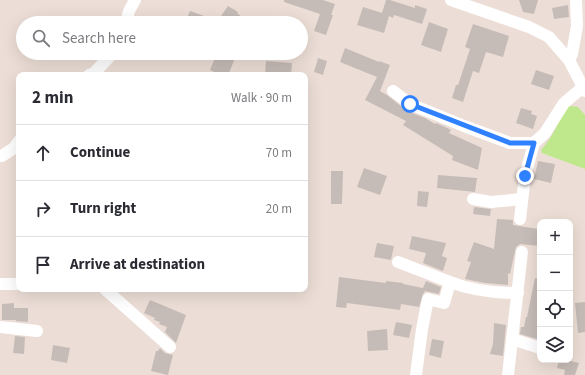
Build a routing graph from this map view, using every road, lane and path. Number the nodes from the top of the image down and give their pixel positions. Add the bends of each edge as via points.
1 (135, 0) edge
2 (452, 0) edge
3 (576, 0) edge
4 (128, 16) edge
5 (581, 24) edge
6 (106, 60) edge
7 (569, 60) junction
8 (95, 72) edge
9 (584, 89) edge
10 (393, 91) dead end
11 (534, 143) junction
12 (16, 145) edge
13 (0, 156) edge
14 (473, 199) dead end
15 (522, 199) junction
16 (520, 220) dead end
17 (522, 252) dead end
18 (398, 262) dead end
19 (450, 282) junction
20 (0, 284) edge
21 (16, 284) edge
22 (108, 292) edge
23 (518, 293) junction
24 (0, 327) edge
25 (37, 332) dead end
26 (512, 339) junction
27 (170, 347) dead end
28 (537, 347) edge
29 (416, 375) edge
30 (508, 375) edge

1 - 4 street
2 - 7 street via 529,27 549,37
3 - 5 street
5 - 7 street
6 - 8 street
7 - 9 street
9 - 11 street via 564,103 545,133
10 - 11 street via 410,104 510,143
11 - 15 street
12 - 13 street
14 - 15 street via 491,202
15 - 16 street
17 - 23 street
18 - 19 street
19 - 23 street via 480,291
19 - 29 street via 444,303 428,299
20 - 21 street
22 - 27 street
23 - 26 street
24 - 25 street
26 - 28 street
26 - 30 street

